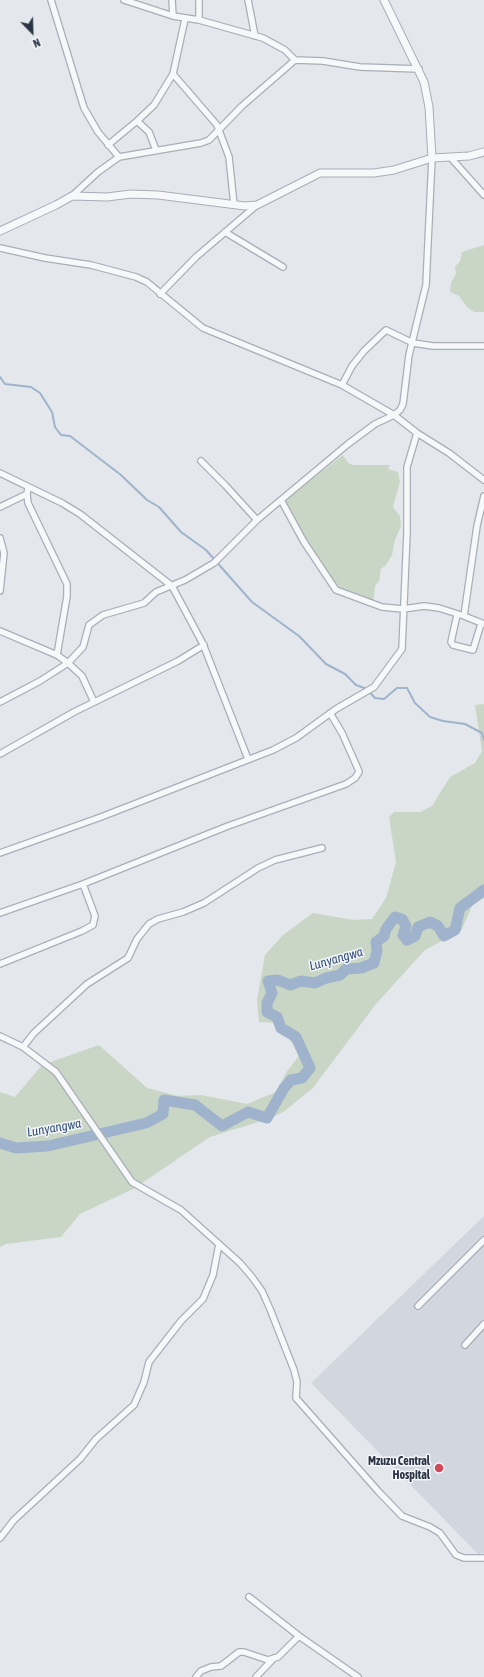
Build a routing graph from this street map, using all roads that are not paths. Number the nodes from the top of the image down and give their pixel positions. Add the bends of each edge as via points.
1 (51, 0) edge
2 (124, 0) edge
3 (172, 0) edge
4 (199, 0) edge
5 (248, 0) edge
6 (384, 0) edge
7 (134, 1) edge
8 (173, 16) junction
9 (185, 18) junction
10 (199, 20) junction
11 (255, 36) junction
12 (295, 60) junction
13 (419, 69) junction
14 (173, 74) junction
15 (136, 121) junction
16 (219, 130) junction
17 (108, 145) junction
18 (156, 150) junction
19 (484, 152) edge
20 (119, 157) junction
21 (432, 158) junction
22 (451, 158) junction
23 (484, 195) edge
24 (72, 196) junction
25 (234, 205) junction
26 (256, 205) junction
27 (0, 231) edge
28 (225, 232) junction
29 (0, 248) edge
30 (283, 267) dead end
31 (160, 294) junction
32 (413, 343) junction
33 (484, 346) edge
34 (342, 385) junction
35 (394, 415) junction
36 (417, 433) junction
37 (201, 461) dead end
38 (0, 473) edge
39 (484, 480) edge
40 (27, 491) junction
41 (484, 496) edge
42 (281, 500) junction
43 (0, 507) edge
44 (257, 520) junction
45 (0, 538) edge
46 (172, 586) junction
47 (0, 591) edge
48 (403, 609) junction
49 (457, 615) junction
50 (464, 616) junction
51 (483, 624) edge
52 (0, 630) edge
53 (204, 645) junction
54 (57, 655) junction
55 (68, 663) junction
56 (0, 702) edge
57 (94, 702) junction
58 (330, 713) junction
59 (0, 754) edge
60 (248, 759) junction
61 (322, 848) dead end
62 (0, 853) edge
63 (83, 884) junction
64 (0, 913) edge
65 (0, 964) edge
66 (0, 1036) edge
67 (23, 1047) junction
68 (484, 1240) edge
69 (219, 1244) junction
70 (418, 1306) dead end
71 (484, 1324) edge
72 (465, 1345) dead end
73 (0, 1538) edge
74 (484, 1558) edge
75 (249, 1597) dead end
76 (299, 1636) junction
77 (274, 1658) junction
78 (196, 1677) edge
79 (256, 1677) edge
80 (358, 1677) edge

1 - 17 street via 84,108
2 - 7 street
3 - 8 street
4 - 10 street
5 - 11 street
6 - 13 street
7 - 8 street
8 - 9 street
9 - 10 street
9 - 14 street
10 - 11 street
11 - 12 street via 277,45
12 - 13 street via 360,67
12 - 16 street via 242,106
13 - 21 street via 429,107
14 - 15 street via 154,106
14 - 16 street
15 - 17 street
15 - 18 street via 149,132
16 - 18 street via 209,140 201,143
16 - 25 street via 229,157
17 - 20 street
18 - 20 street
19 - 22 street
20 - 24 street
21 - 22 street
21 - 26 street via 394,170 320,173
21 - 32 street via 426,285
22 - 23 street
24 - 25 street via 158,195
24 - 27 street
25 - 26 street
26 - 28 street
28 - 30 street
28 - 31 street
29 - 31 street via 114,270 147,282
31 - 34 street via 203,328
32 - 33 street via 433,346
32 - 34 street via 386,330 352,366
32 - 35 street via 409,354 403,404
34 - 35 street
35 - 36 street
35 - 42 street via 365,430
36 - 39 street via 449,453
36 - 48 street via 407,467
37 - 44 street
38 - 40 street
40 - 43 street
40 - 46 street via 62,503 80,514
40 - 54 street via 28,503 67,584
41 - 50 street
42 - 44 street
42 - 48 street via 304,542 336,590 382,607
44 - 46 street via 216,562
45 - 47 street via 4,553
46 - 53 street
46 - 55 street via 156,592 144,603 103,615 93,621 89,625 83,647
48 - 49 street via 424,606 439,608
48 - 58 street via 402,652 369,692
49 - 50 street
49 - 51 street via 451,642 453,645 472,650
50 - 51 street
52 - 54 street
53 - 57 street via 178,661
53 - 60 street
54 - 55 street
55 - 56 street
55 - 57 street via 82,676
57 - 59 street
58 - 60 street via 296,738
58 - 63 street via 358,769 355,778 343,785 228,826
60 - 62 street via 101,817
61 - 67 street via 269,863 204,903 149,924 137,939 128,958 87,984 34,1033
63 - 64 street
63 - 65 street via 95,916 93,925
66 - 67 street
67 - 69 street via 56,1072 132,1182 181,1210
68 - 70 street
69 - 73 street via 213,1275 203,1298 149,1362 144,1382 134,1404 14,1520
69 - 74 street via 240,1263 262,1291 294,1370 297,1382 296,1398 300,1404 402,1516 440,1533 456,1555 464,1558
71 - 72 street
75 - 76 street
76 - 77 street
76 - 80 street
77 - 78 street via 268,1660 239,1652 221,1666 201,1671
77 - 79 street

